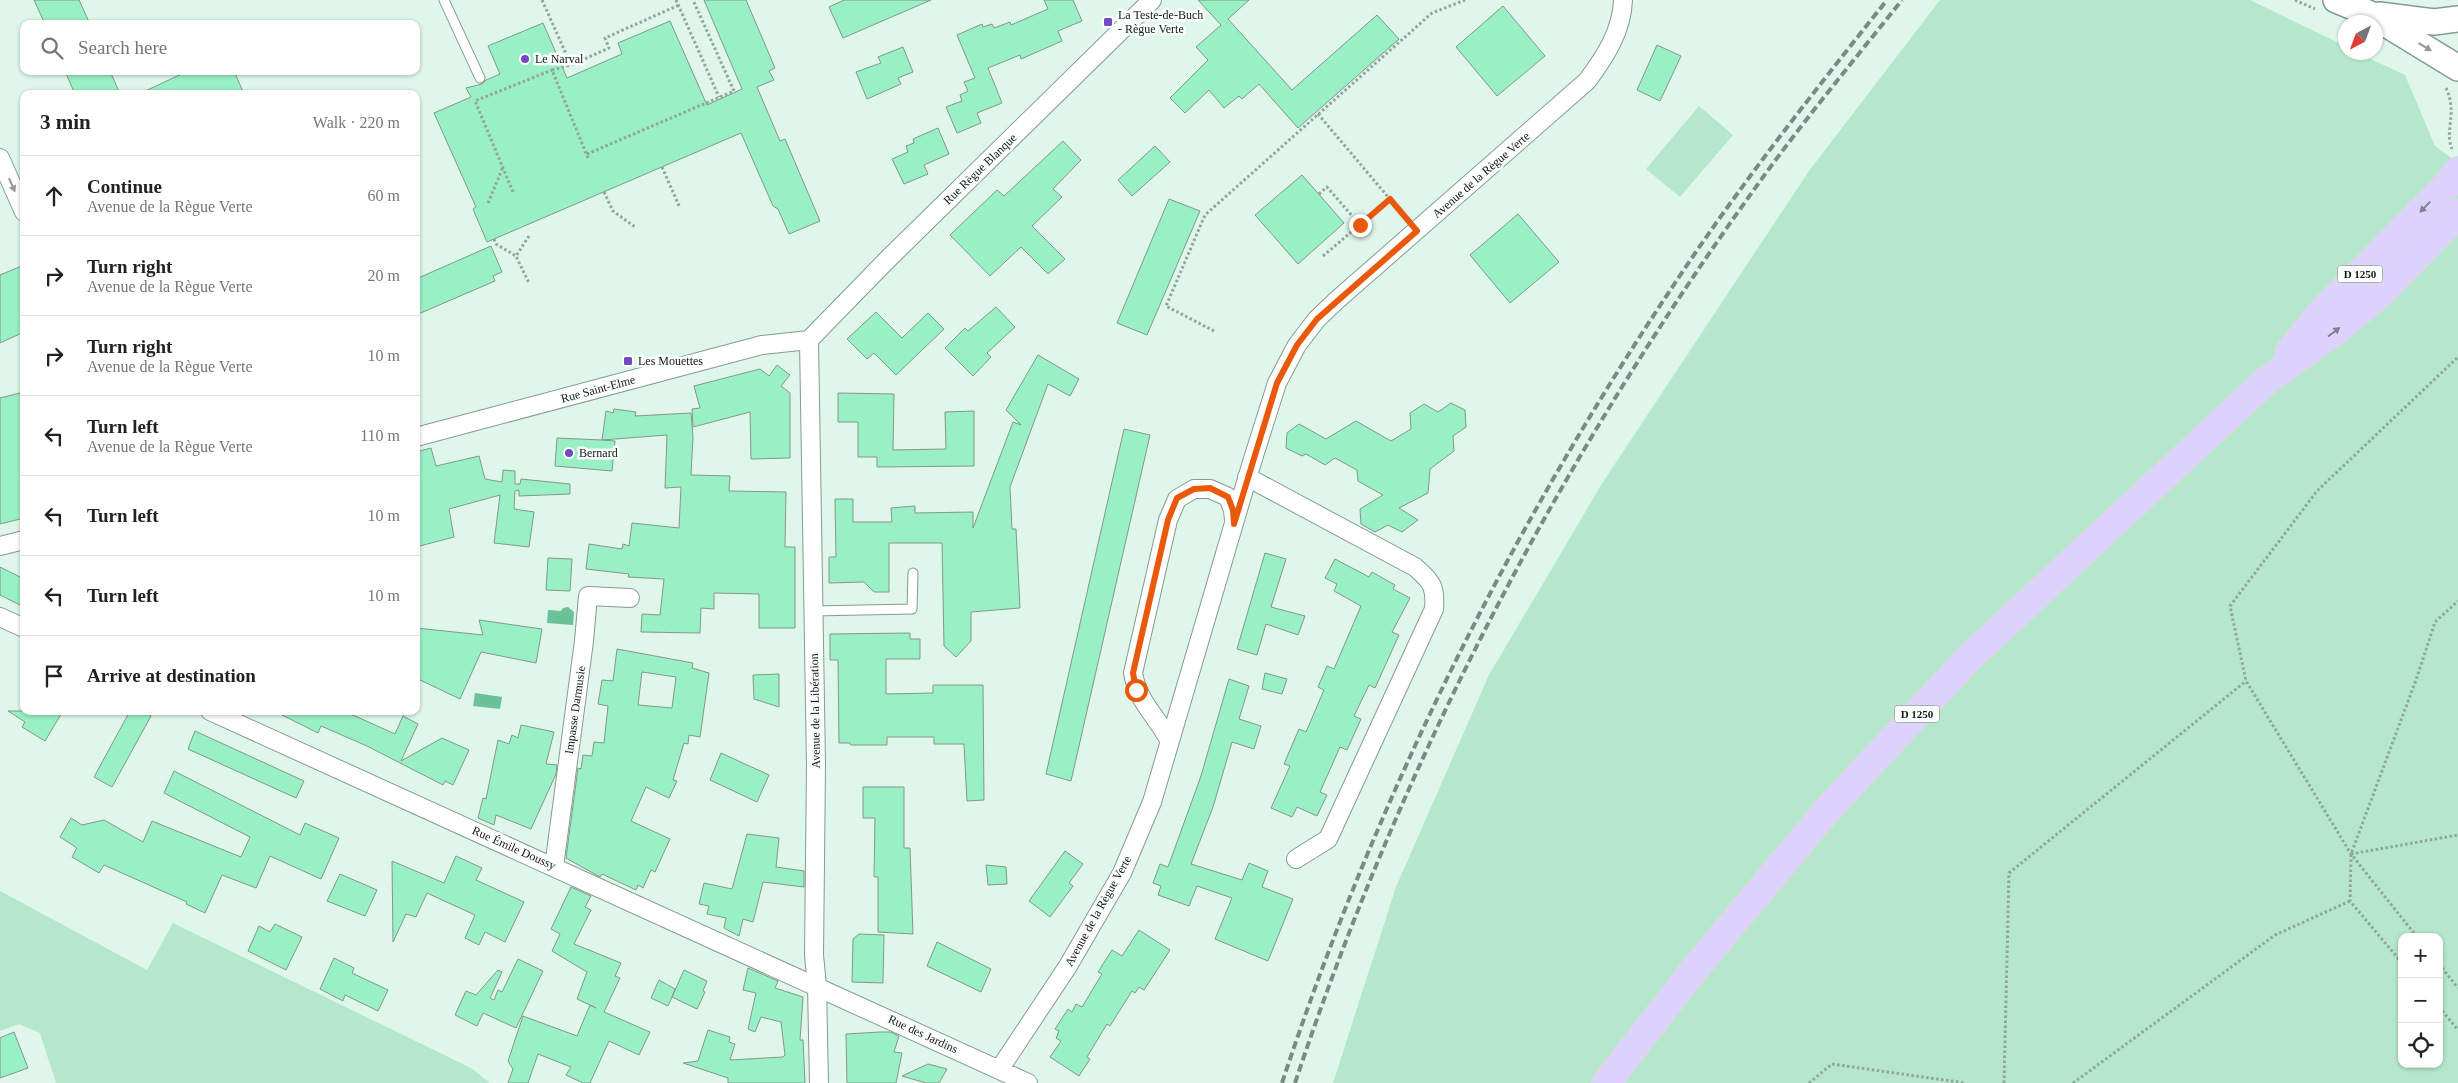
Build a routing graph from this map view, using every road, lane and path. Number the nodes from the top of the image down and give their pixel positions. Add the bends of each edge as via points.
1 (444, 0) edge
2 (542, 0) edge
3 (676, 0) edge
4 (693, 0) edge
5 (1152, 0) edge
6 (1465, 0) edge
7 (1623, 0) edge
8 (2336, 0) edge
9 (678, 5) junction
10 (2368, 13) junction
11 (2458, 19) edge
12 (571, 65) junction
13 (552, 70) junction
14 (2451, 76) edge
15 (480, 78) dead end
16 (719, 97) junction
17 (1318, 114) junction
18 (2458, 154) edge
19 (0, 158) edge
20 (503, 167) junction
21 (662, 167) dead end
22 (2458, 171) edge
23 (513, 192) dead end
24 (604, 192) dead end
25 (1319, 194) dead end
26 (1390, 199) junction
27 (20, 203) edge
28 (488, 203) dead end
29 (680, 208) dead end
30 (2458, 214) edge
31 (1360, 225) junction
32 (635, 227) dead end
33 (1417, 231) junction
34 (529, 236) dead end
35 (494, 239) dead end
36 (516, 256) junction
37 (1323, 256) dead end
38 (529, 283) dead end
39 (1214, 331) dead end
40 (810, 340) junction
41 (2458, 357) edge
42 (2266, 381) junction
43 (420, 436) edge
44 (1248, 476) junction
45 (1234, 524) junction
46 (20, 541) edge
47 (0, 546) edge
48 (913, 573) dead end
49 (630, 598) dead end
50 (2458, 601) edge
51 (813, 611) junction
52 (0, 617) edge
53 (20, 626) edge
54 (2246, 681) junction
55 (219, 715) edge
56 (1169, 740) junction
57 (2458, 835) edge
58 (2351, 854) junction
59 (1296, 859) dead end
60 (554, 867) junction
61 (2350, 901) junction
62 (2414, 933) edge
63 (2398, 958) edge
64 (2443, 969) edge
65 (817, 986) junction
66 (2458, 988) edge
67 (2443, 1012) edge
68 (2458, 1030) edge
69 (999, 1070) junction
70 (819, 1083) edge
71 (1028, 1083) edge
72 (1606, 1083) edge
73 (1809, 1083) edge
74 (1965, 1083) edge
75 (2004, 1083) edge
76 (2073, 1083) edge

1 - 15 lane
2 - 12 path
3 - 9 path
4 - 16 path via 734,91
5 - 40 street, Rue Règue Blanque via 886,260
6 - 17 path via 1432,13
7 - 33 street, Avenue de la Règue Verte via 1615,37 1587,81
8 - 10 main road
9 - 12 path via 605,38 610,48
9 - 16 path
10 - 11 main road via 2434,22
10 -> 14 main road
12 - 13 path
13 - 16 path via 588,156
13 - 20 path via 475,100
14 - 18 path via 2448,89 2454,115 2449,142
17 - 26 path
17 - 39 path via 1205,215 1166,306
19 -> 27 street
20 - 23 path
20 - 28 path
21 - 29 path
22 -> 42 main road, D 1250 via 2320,314
24 - 32 path via 613,211
25 - 31 path via 1327,188
26 - 31 path
26 - 33 path
42 -> 30 main road, D 1250 via 2380,294
31 - 37 path
33 - 44 street, Avenue de la Règue Verte via 1317,319 1297,345 1277,383
34 - 36 path
35 - 36 path via 496,244
36 - 38 path
40 - 43 street, Rue Saint-Elme via 762,345
40 - 51 street, Avenue de la Libération
41 - 54 path via 2317,491 2230,606
42 - 72 main road, D 1250 via 1969,658 1829,808 1698,965
44 - 45 street, Avenue de la Règue Verte
44 - 59 street via 1415,567 1430,580 1436,594 1434,609 1328,839
45 - 56 street, Avenue de la Règue Verte
45 - 56 street, Avenue de la Règue Verte via 1228,497 1210,488 1194,489 1177,498 1168,520 1133,673 1136,690 1161,723
46 - 47 street
48 - 51 lane via 912,609
49 - 60 street, Impasse Darmusie via 588,596
50 - 58 path via 2435,622
51 - 65 street, Avenue de la Libération via 816,765 814,955
52 - 53 street
54 - 58 path
54 - 75 path via 2009,873
55 - 60 street, Rue Émile Doussy
56 - 69 street, Avenue de la Règue Verte via 1152,802 1122,873 1068,966
57 - 58 path
58 - 61 path
58 - 62 path
60 - 65 street, Rue Émile Doussy
61 - 63 path
61 - 76 path via 2275,935
64 - 66 path
65 - 69 street, Rue des Jardins
65 - 70 street, Avenue de la Libération
67 - 68 path
69 - 71 street, Rue des Jardins
73 - 74 path via 1832,1064

